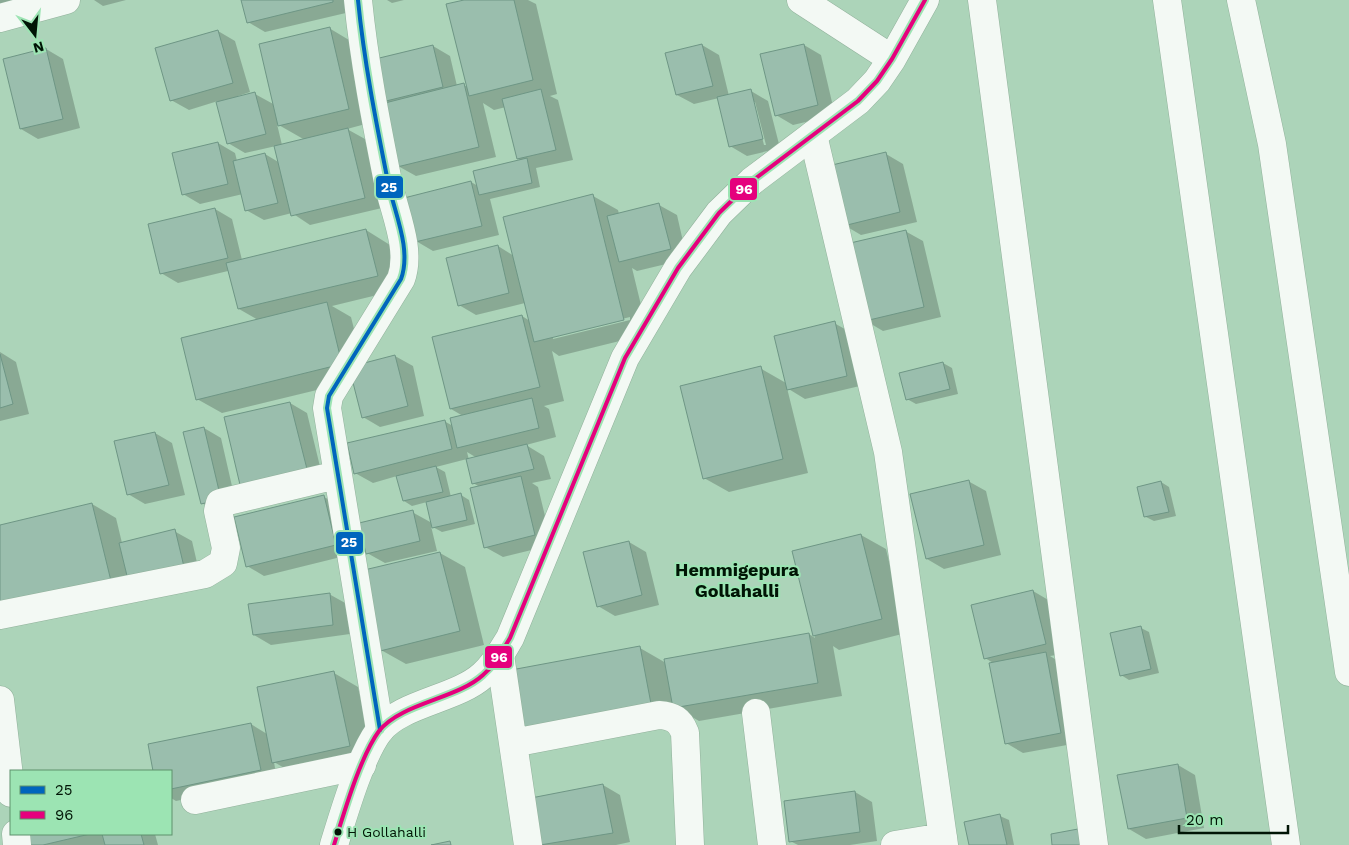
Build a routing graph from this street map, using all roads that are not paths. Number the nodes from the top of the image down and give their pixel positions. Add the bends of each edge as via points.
1 (66, 0) edge
2 (358, 0) edge
3 (801, 0) edge
4 (925, 0) edge
5 (982, 0) edge
6 (1167, 0) edge
7 (1241, 0) edge
8 (0, 18) edge
9 (892, 59) junction
10 (813, 135) junction
11 (338, 475) junction
12 (0, 616) edge
13 (500, 656) junction
14 (1349, 672) edge
15 (0, 700) edge
16 (756, 713) dead end
17 (380, 730) junction
18 (513, 743) junction
19 (362, 765) junction
20 (10, 785) edge
21 (195, 800) dead end
22 (944, 841) edge
23 (334, 845) edge
24 (528, 845) edge
25 (690, 845) edge
26 (772, 845) edge
27 (896, 845) edge
28 (1094, 845) edge
29 (1286, 845) edge

1 - 8 street
2 - 11 street via 405,268 329,396 328,426
3 - 9 street
4 - 9 street
5 - 28 street
6 - 29 street
7 - 14 street via 1272,144
9 - 10 street via 858,101
10 - 13 street via 752,181 719,212 647,318 626,358
10 - 22 street via 888,452
11 - 12 street via 220,503 218,511 226,548 223,563 205,574
11 - 17 street
13 - 17 street via 483,676 403,713
13 - 18 street
15 - 20 street
16 - 26 street
17 - 19 street
18 - 24 street
18 - 25 street via 660,715 681,722 685,733
19 - 21 street
19 - 23 street
22 - 27 street

